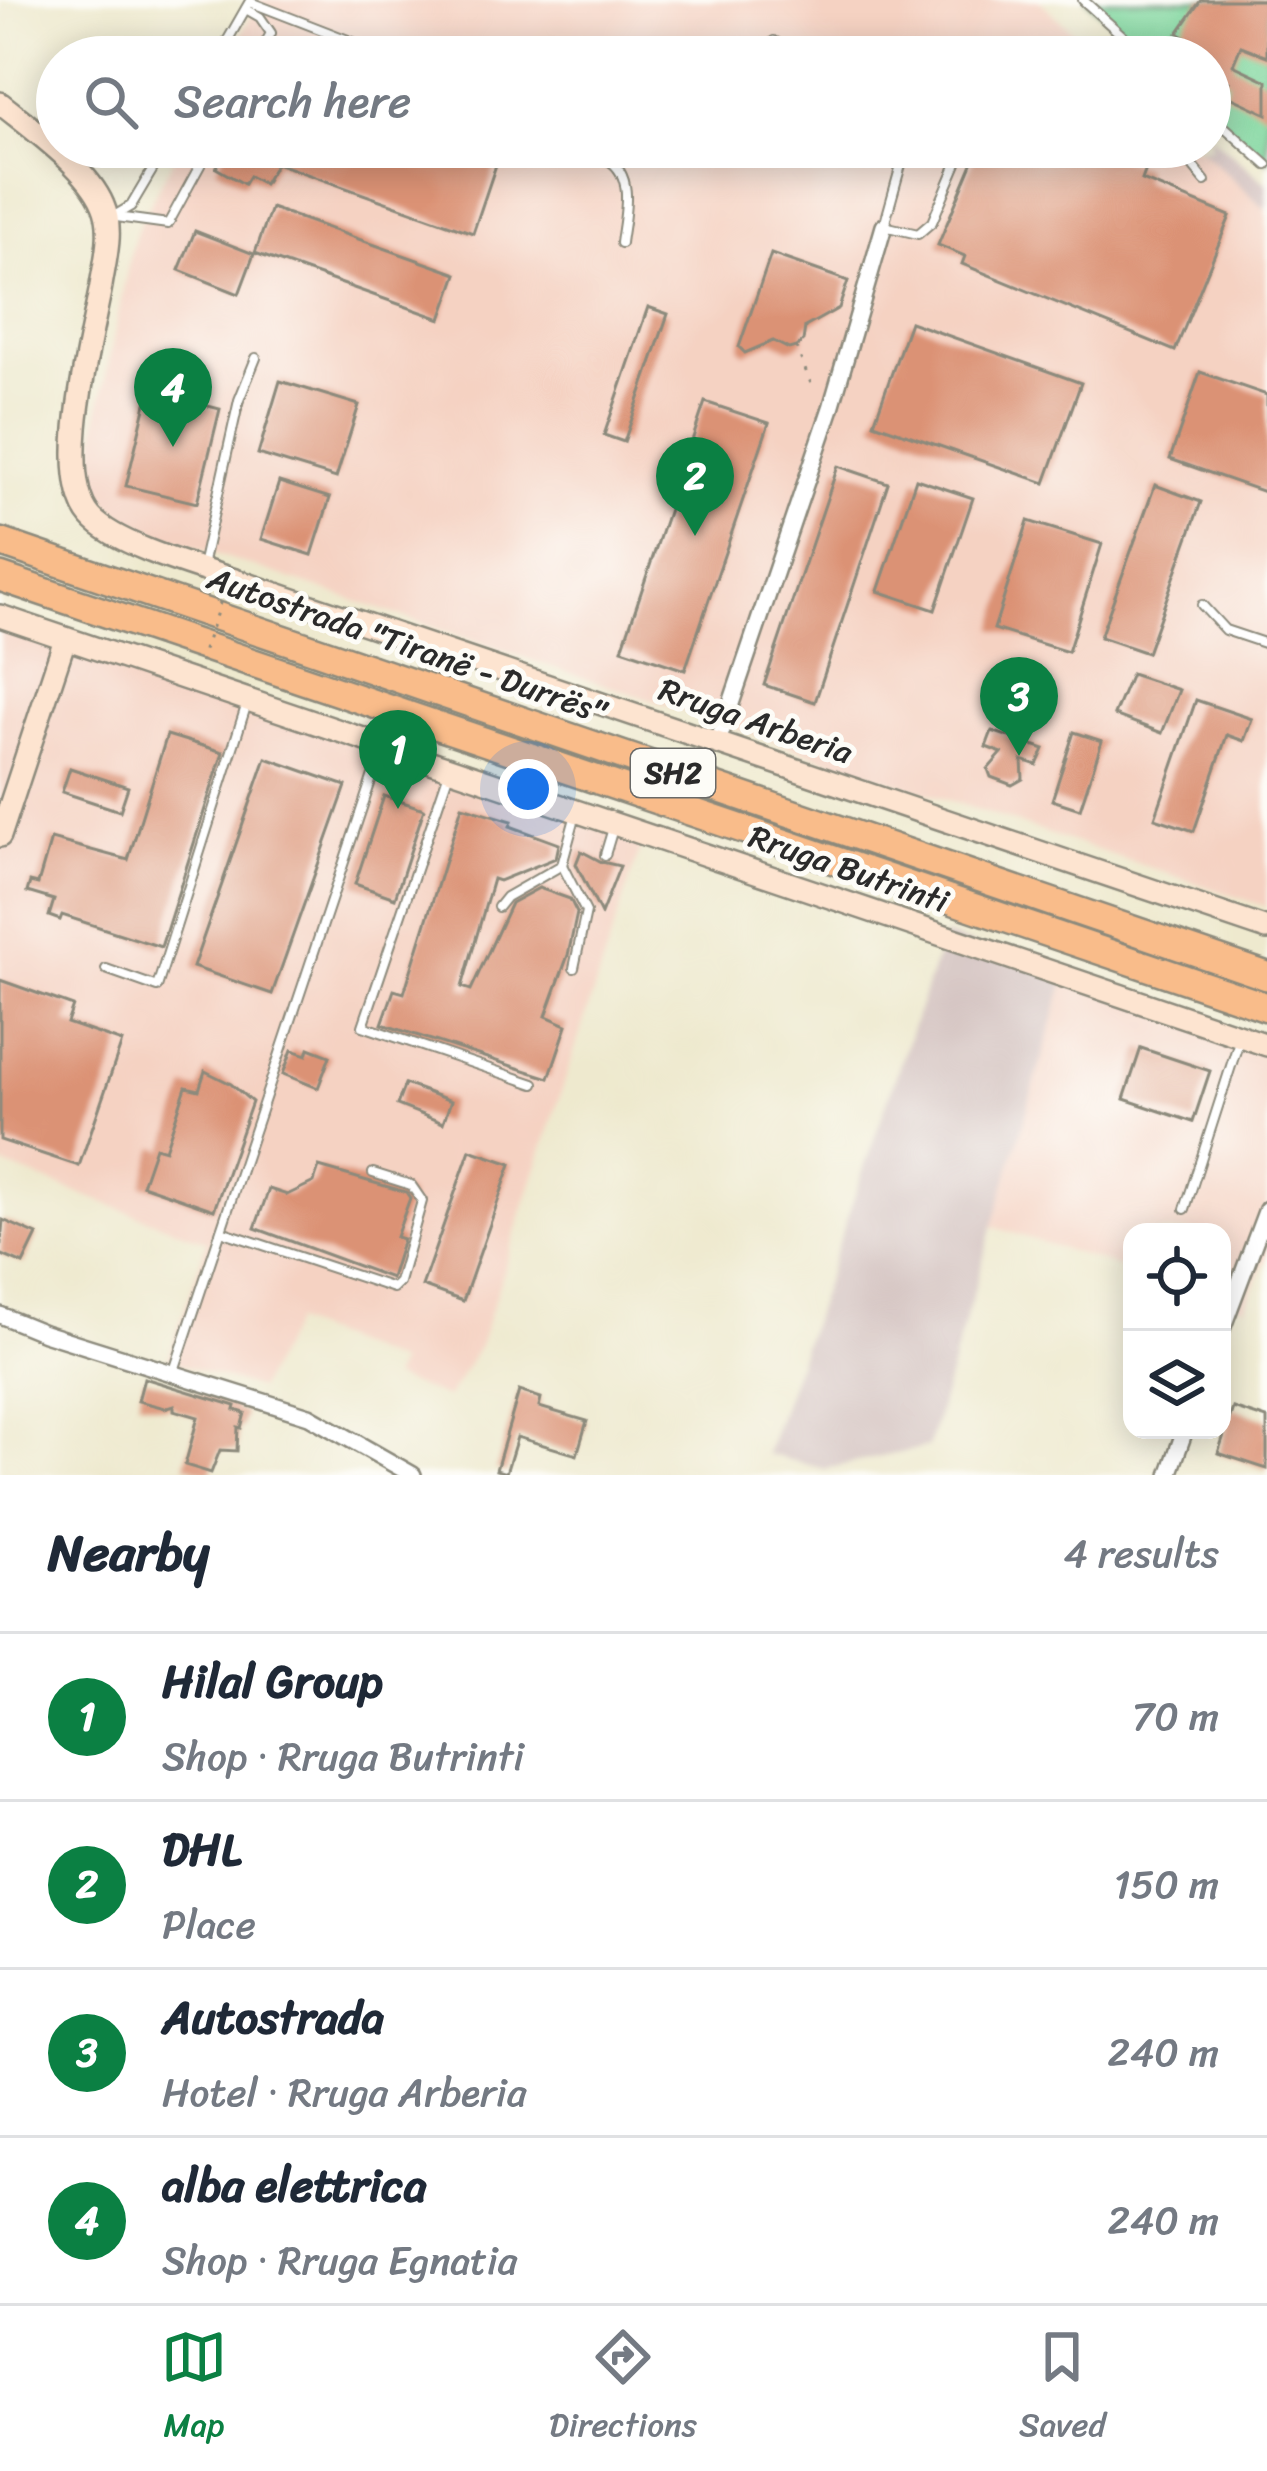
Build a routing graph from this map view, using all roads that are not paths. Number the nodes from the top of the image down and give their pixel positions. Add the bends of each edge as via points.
1 (1083, 0) edge
2 (249, 4) edge
3 (230, 36) edge
4 (269, 36) edge
5 (335, 36) edge
6 (1123, 36) edge
7 (0, 103) edge
8 (1231, 133) edge
9 (36, 135) edge
10 (1267, 165) edge
11 (73, 168) edge
12 (154, 168) edge
13 (199, 168) edge
14 (617, 168) edge
15 (900, 168) edge
16 (954, 168) edge
17 (1194, 168) edge
18 (1205, 181) dead end
19 (107, 216) junction
20 (884, 226) junction
21 (621, 243) dead end
22 (256, 358) dead end
23 (0, 542) edge
24 (202, 568) junction
25 (0, 577) edge
26 (1202, 605) dead end
27 (0, 616) edge
28 (65, 639) junction
29 (1267, 644) edge
30 (249, 699) junction
31 (718, 742) junction
32 (383, 744) junction
33 (451, 767) junction
34 (577, 810) junction
35 (615, 823) junction
36 (0, 836) edge
37 (605, 855) dead end
38 (562, 865) junction
39 (498, 908) dead end
40 (1267, 929) edge
41 (574, 968) dead end
42 (106, 969) dead end
43 (1267, 976) edge
44 (1267, 1007) edge
45 (1241, 1036) junction
46 (1267, 1046) edge
47 (534, 1084) dead end
48 (373, 1173) dead end
49 (1184, 1209) dead end
50 (1267, 1209) edge
51 (221, 1231) junction
52 (1231, 1305) edge
53 (0, 1315) edge
54 (173, 1372) junction
55 (1182, 1439) edge
56 (413, 1475) edge
57 (1169, 1475) edge

1 - 6 lane
2 - 3 lane
2 - 4 lane
2 - 5 lane
7 - 9 main road
8 - 10 lane
11 - 19 main road
12 - 19 lane via 131,206
13 - 19 lane via 168,224
14 - 21 lane via 626,186
15 - 20 lane
16 - 20 lane via 925,231
17 - 18 lane
19 - 24 main road, Rruga Arberia via 75,485 92,518 120,538
20 - 31 street
22 - 24 lane via 239,400
23 - 43 highway, Autostrada "Tiranë - Durrës" / SH2
24 - 31 main road, Rruga Arberia
25 - 44 highway, Autostrada "Tiranë - Durrës" / SH2
26 - 29 lane via 1225,630
27 - 28 main road, Rruga Butrinti
28 - 30 main road, Rruga Butrinti
28 - 36 main road
30 - 32 main road, Rruga Butrinti
30 - 42 lane via 157,987
31 - 40 main road, Rruga Arberia
32 - 33 main road, Rruga Butrinti
32 - 51 lane
33 - 34 main road, Rruga Butrinti
33 - 47 lane via 363,1026
34 - 35 main road, Rruga Butrinti
34 - 38 lane
35 - 37 lane
35 - 45 main road, Rruga Butrinti
38 - 39 lane
38 - 41 lane via 586,912
45 - 46 main road, Rruga Butrinti
45 - 49 lane
48 - 51 lane via 411,1186 422,1201 393,1288
50 - 52 street
51 - 54 lane
53 - 54 street
54 - 56 street via 309,1416
55 - 57 street

